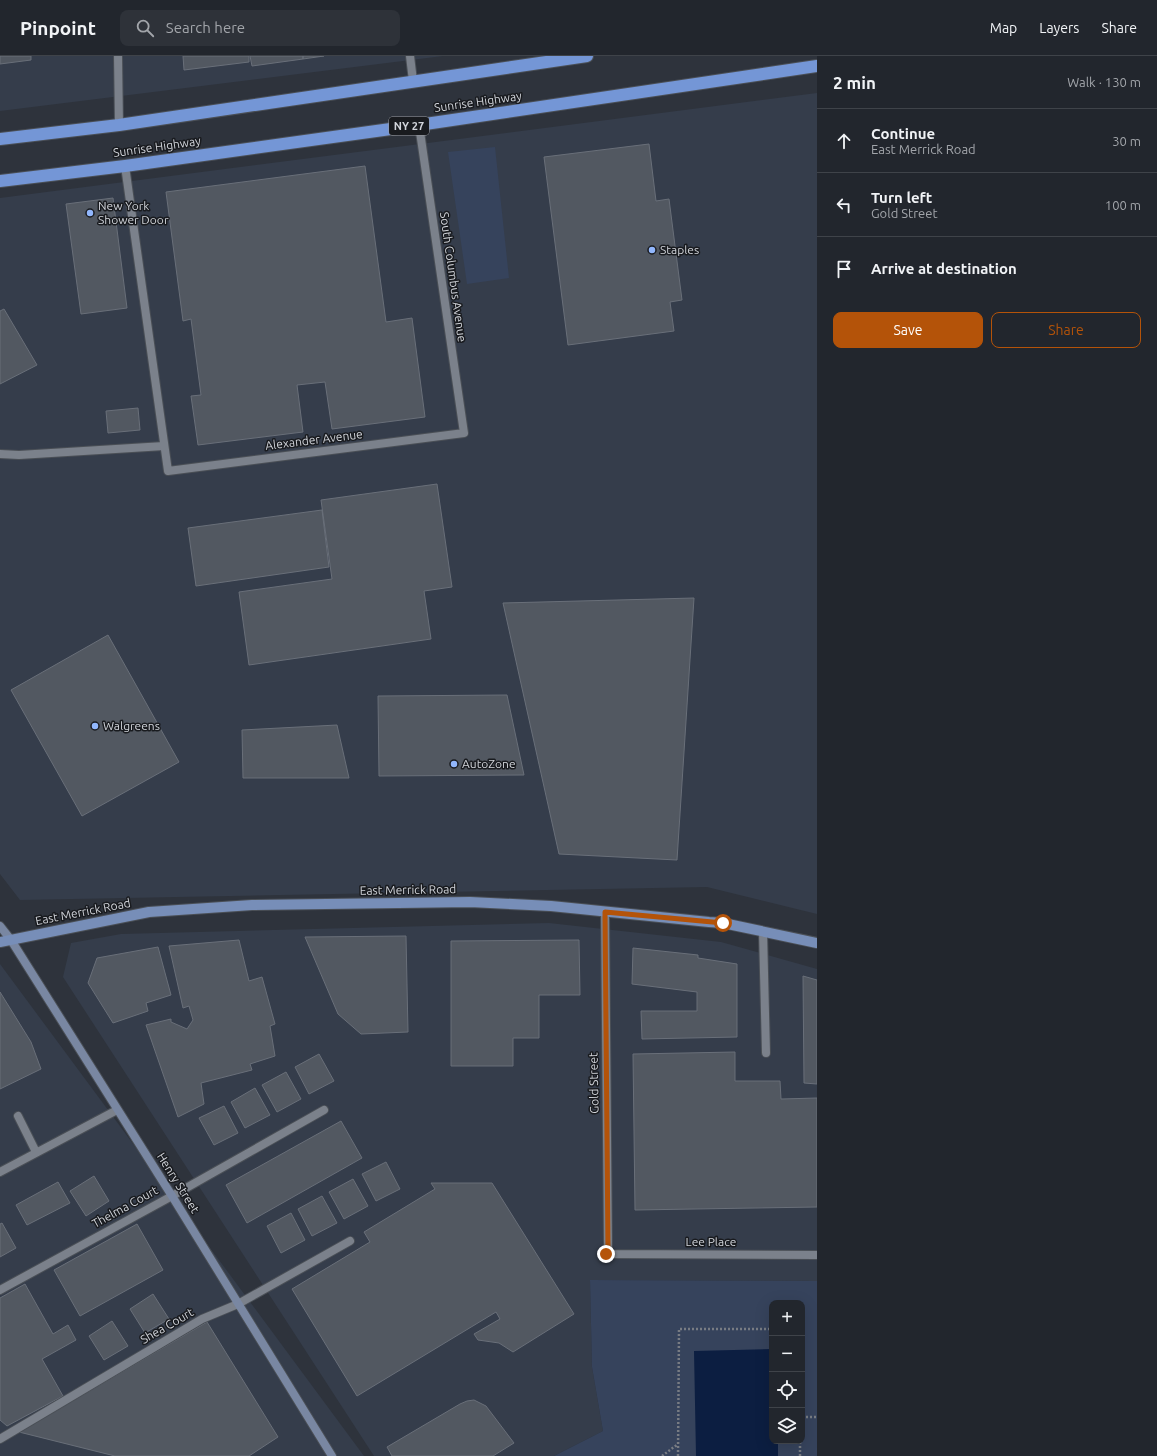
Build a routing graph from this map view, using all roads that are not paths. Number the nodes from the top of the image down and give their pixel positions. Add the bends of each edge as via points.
1 (118, 56) edge
2 (410, 56) edge
3 (587, 56) edge
4 (817, 66) edge
5 (413, 81) junction
6 (419, 124) junction
7 (119, 125) junction
8 (0, 139) edge
9 (125, 166) junction
10 (3, 182) edge
11 (464, 433) joint
12 (164, 446) junction
13 (0, 454) edge
14 (605, 912) junction
15 (0, 926) edge
16 (763, 932) junction
17 (10, 940) junction
18 (0, 942) edge
19 (817, 943) edge
20 (766, 1053) dead end
21 (117, 1110) junction
22 (324, 1110) dead end
23 (18, 1116) dead end
24 (36, 1152) junction
25 (0, 1172) edge
26 (172, 1196) junction
27 (350, 1241) dead end
28 (606, 1254) joint
29 (817, 1255) edge
30 (0, 1290) edge
31 (238, 1304) junction
32 (0, 1439) edge
33 (332, 1456) edge

1 - 7 street
2 - 5 street
3 - 5 highway
4 - 6 highway, Sunrise Highway / NY 27
5 - 7 highway
6 - 9 highway, Sunrise Highway / NY 27
6 - 11 street, South Columbus Avenue
7 - 8 highway
9 - 10 highway, Sunrise Highway / NY 27
9 - 12 street
11 - 12 street, Alexander Avenue via 168,471
12 - 13 street
14 - 16 main road, East Merrick Road via 723,923
14 - 17 main road, East Merrick Road via 470,902 252,905 149,912
14 - 28 street, Gold Street via 608,1249
15 - 17 main road, Henry Street
16 - 19 main road, East Merrick Road
16 - 20 street
17 - 18 main road, East Merrick Road
17 - 21 main road, Henry Street
21 - 24 street
21 - 26 main road, Henry Street
22 - 26 street, Thelma Court
23 - 24 street
24 - 25 street
26 - 30 street, Thelma Court
26 - 31 main road, Henry Street
27 - 31 street, Shea Court
28 - 29 street, Lee Place
31 - 32 street, Shea Court via 202,1320
31 - 33 main road, Henry Street

